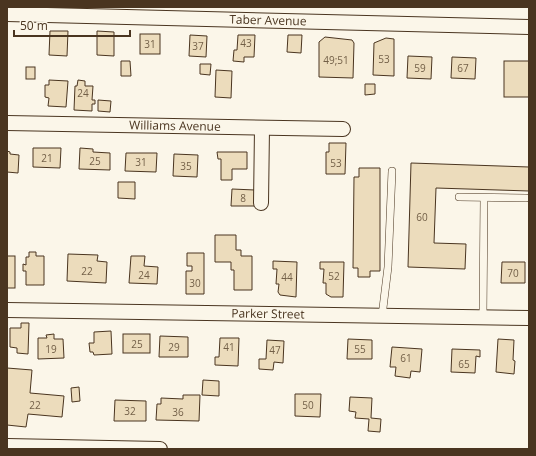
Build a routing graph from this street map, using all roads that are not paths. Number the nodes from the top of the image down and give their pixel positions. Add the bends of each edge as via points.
1 (7, 14) edge
2 (529, 26) edge
3 (7, 123) edge
4 (262, 128) junction
5 (343, 130) dead end
6 (392, 171) dead end
7 (459, 197) dead end
8 (484, 198) junction
9 (526, 198) dead end
10 (261, 203) dead end
11 (7, 310) edge
12 (382, 316) junction
13 (483, 317) junction
14 (529, 318) edge
15 (7, 446) edge
16 (160, 449) edge

1 - 2 street, Taber Avenue
3 - 4 street, Williams Avenue
4 - 5 street, Williams Avenue
4 - 10 street
6 - 12 lane via 388,267
7 - 8 lane
8 - 9 lane
8 - 13 lane
11 - 12 street, Parker Street
12 - 13 street, Parker Street
13 - 14 street, Parker Street
15 - 16 street

